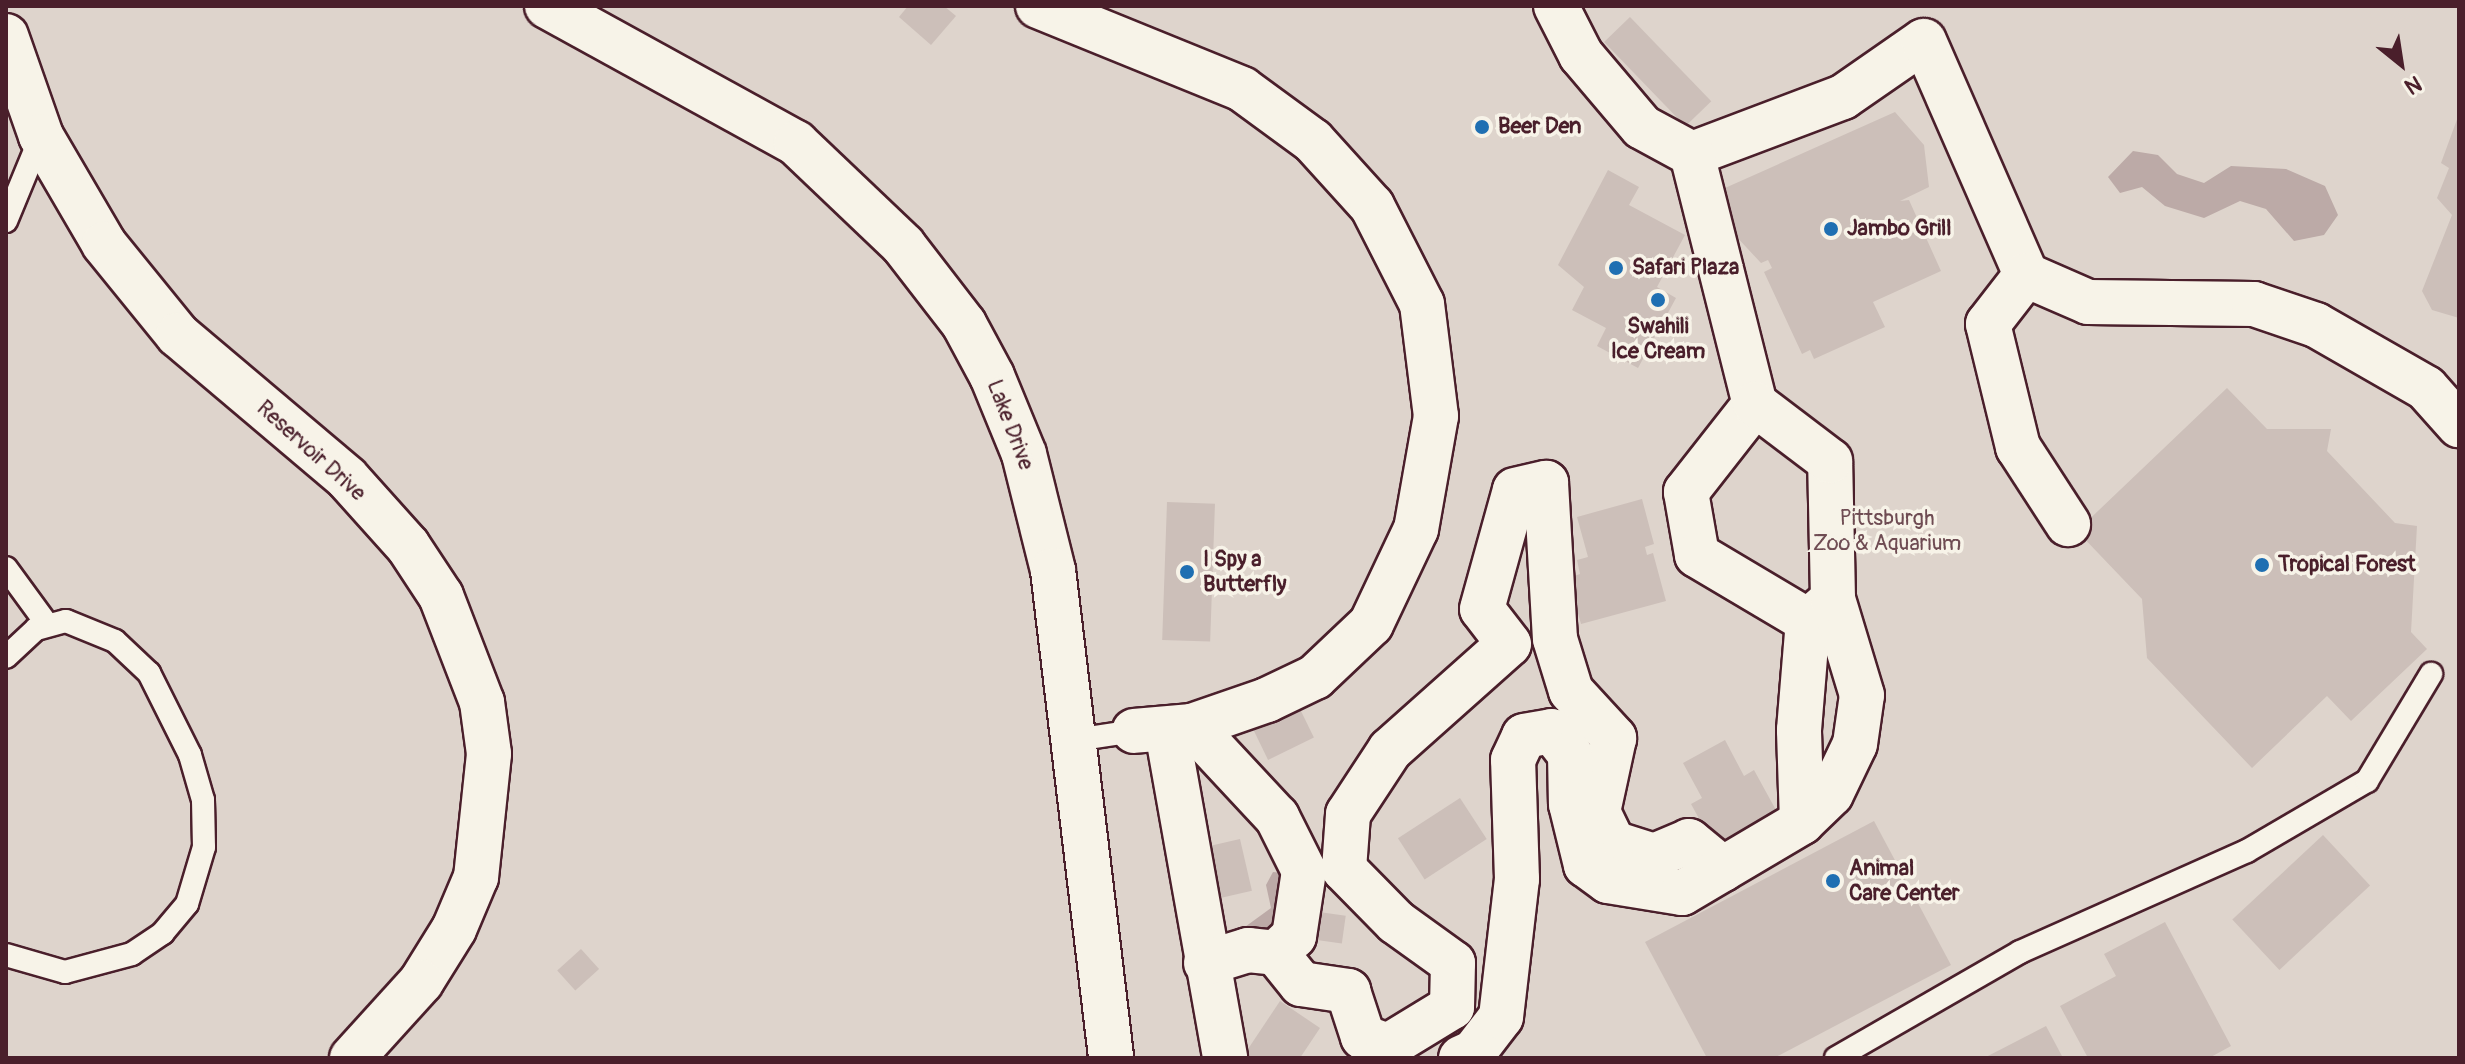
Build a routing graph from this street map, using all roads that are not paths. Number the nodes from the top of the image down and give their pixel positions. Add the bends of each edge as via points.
1 (547, 6) edge
2 (1038, 6) edge
3 (1556, 6) edge
4 (6, 36) edge
5 (41, 136) junction
6 (1692, 154) junction
7 (6, 221) edge
8 (2026, 275) junction
9 (1755, 404) junction
10 (2459, 425) edge
11 (2068, 524) dead end
12 (6, 568) edge
13 (1820, 610) junction
14 (47, 624) junction
15 (6, 657) edge
16 (2431, 674) dead end
17 (1165, 729) junction
18 (1075, 740) junction
19 (1802, 822) junction
20 (1648, 871) junction
21 (1276, 953) junction
22 (6, 955) edge
23 (1206, 963) junction
24 (352, 1058) edge
25 (1111, 1058) edge
26 (1225, 1058) edge
27 (1461, 1058) edge
28 (1836, 1058) edge

1 - 18 street, Lake Drive via 796,143 903,245 964,324 992,376 1042,513
2 - 17 street via 1242,89 1313,141 1372,206 1422,304 1436,416 1416,529 1371,624 1315,677
3 - 6 street via 1581,55 1642,127
4 - 5 street, Reservoir Drive
5 - 7 lane
5 - 24 street, Reservoir Drive via 104,244 178,335 347,478 408,546 441,596 479,691 489,754 476,877 454,929 421,982
6 - 8 street via 1843,97 1924,41
6 - 9 street
8 - 10 street via 2088,302 2254,304 2316,325 2426,388
8 - 11 street via 1988,324 2018,447
9 - 13 street via 1830,461
9 - 13 street via 1686,492 1697,555
12 - 14 lane
13 - 19 street via 1799,730
13 - 19 street via 1862,695 1855,744 1831,794
14 - 15 lane
14 - 22 lane via 81,623 115,641 149,673 190,755 203,800 204,847 187,904 163,933 132,954 65,972
16 - 28 lane via 2367,781 2247,851 2020,952
17 - 18 lane
17 - 21 street via 1277,817 1304,871 1294,936
17 - 23 street
18 - 25 street, Lake Drive
19 - 20 street via 1682,893
20 - 21 street via 1613,843 1598,812 1614,738 1571,691 1555,639 1546,483 1515,490 1482,609 1509,644 1390,750 1348,814 1344,869 1396,922 1453,963 1452,1007 1388,1046 1363,1037 1348,991 1301,984
20 - 27 street via 1608,881 1586,865 1571,804 1570,754 1552,731 1524,736 1513,760 1517,879 1501,1017 1474,1052
21 - 23 street via 1248,950
23 - 26 street

